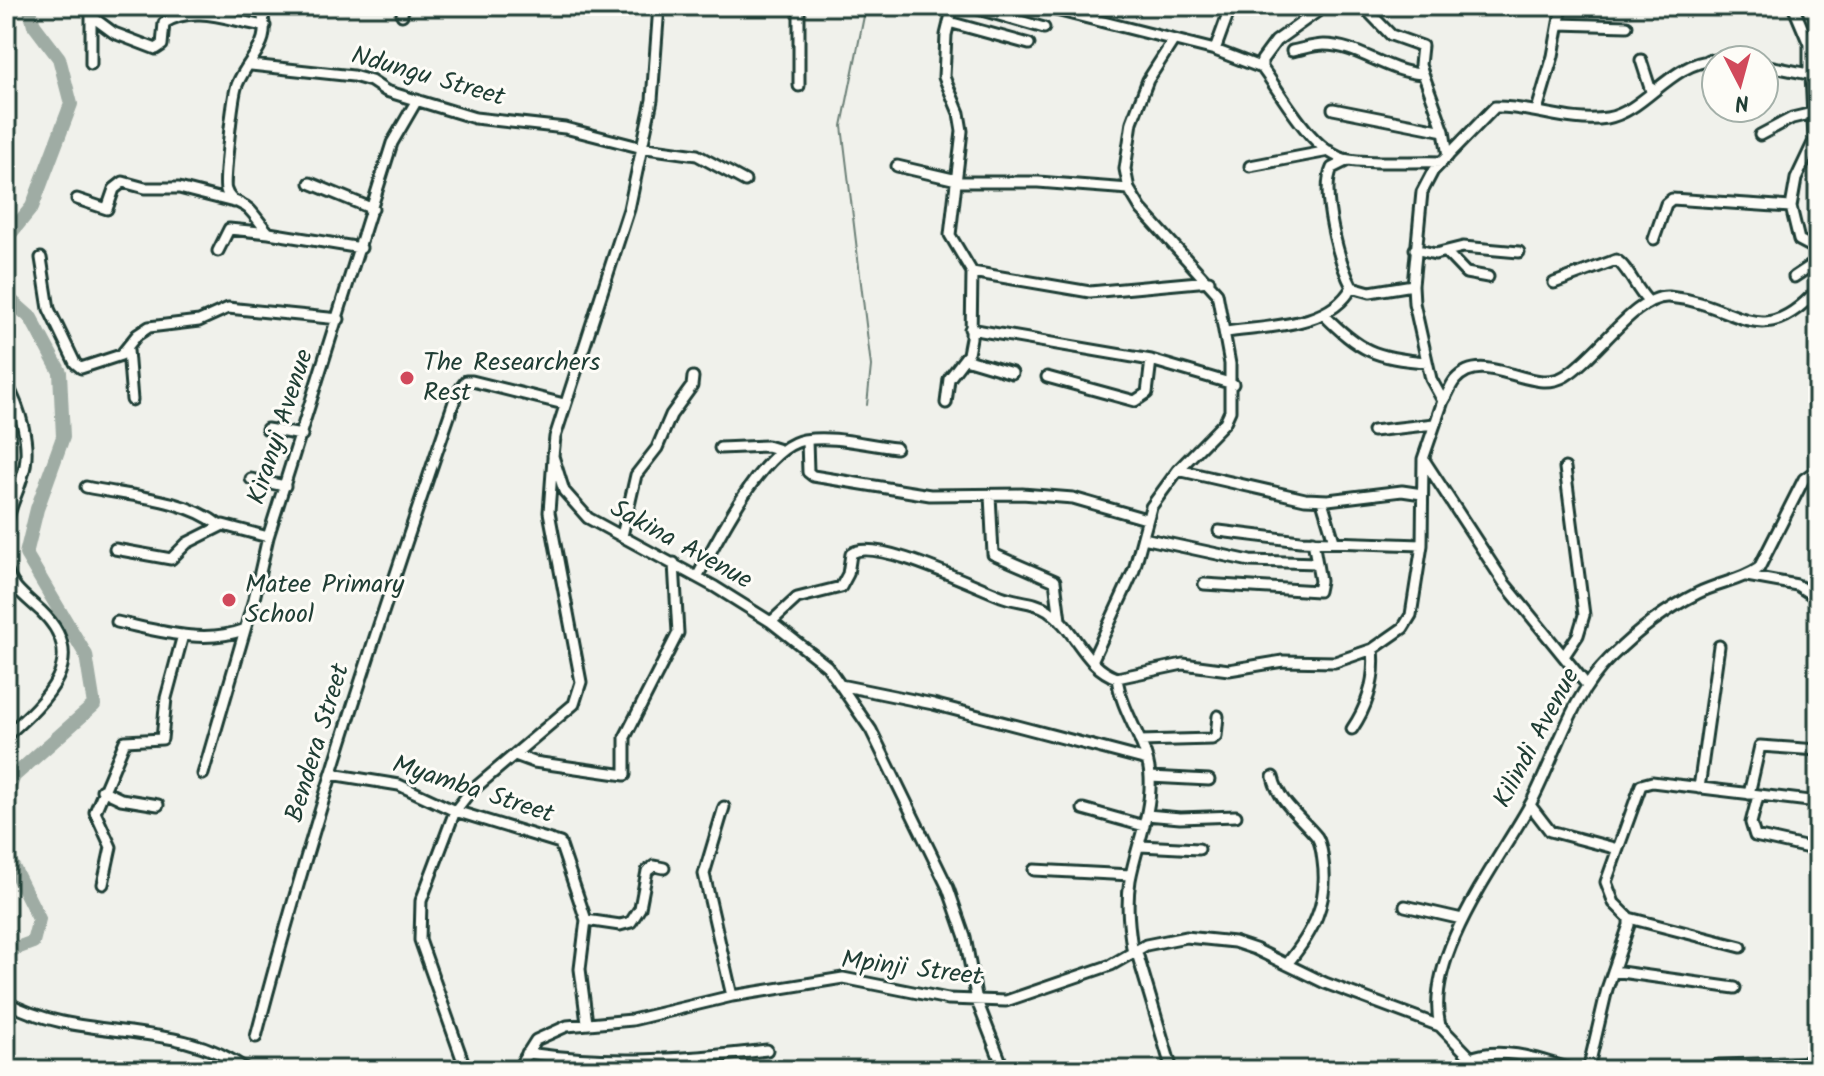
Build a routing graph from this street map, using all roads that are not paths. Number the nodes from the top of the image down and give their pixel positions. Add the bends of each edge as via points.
1 (260, 6) edge
2 (659, 6) edge
3 (799, 6) edge
4 (953, 6) edge
5 (968, 6) edge
6 (1040, 6) edge
7 (1231, 6) edge
8 (1325, 6) edge
9 (1363, 6) edge
10 (1562, 6) edge
11 (1793, 6) edge
12 (90, 11) edge
13 (949, 22) junction
14 (1559, 24) junction
15 (265, 26) junction
16 (1627, 26) dead end
17 (1044, 28) dead end
18 (1173, 41) junction
19 (1029, 44) dead end
20 (1215, 50) junction
21 (1292, 51) dead end
22 (1641, 60) dead end
23 (91, 64) dead end
24 (1700, 64) edge
25 (251, 65) junction
26 (1262, 68) junction
27 (1780, 68) edge
28 (1422, 74) junction
29 (1813, 74) edge
30 (799, 86) dead end
31 (1651, 91) junction
32 (417, 100) junction
33 (1333, 109) dead end
34 (1537, 110) junction
35 (1813, 113) junction
36 (1444, 131) junction
37 (1760, 135) dead end
38 (639, 147) junction
39 (1329, 151) junction
40 (1445, 159) junction
41 (1348, 160) junction
42 (897, 166) dead end
43 (1250, 166) dead end
44 (745, 181) dead end
45 (957, 181) junction
46 (310, 183) dead end
47 (1129, 189) junction
48 (77, 199) dead end
49 (234, 202) junction
50 (1791, 207) junction
51 (373, 209) junction
52 (269, 233) junction
53 (1654, 239) dead end
54 (361, 248) junction
55 (1415, 249) junction
56 (1818, 250) edge
57 (218, 251) dead end
58 (1446, 252) junction
59 (1519, 252) dead end
60 (41, 258) dead end
61 (1818, 261) edge
62 (972, 272) junction
63 (1488, 277) dead end
64 (1794, 277) dead end
65 (1209, 281) junction
66 (1554, 283) dead end
67 (1413, 285) junction
68 (1352, 287) junction
69 (1818, 289) edge
70 (1818, 298) edge
71 (1647, 300) junction
72 (1323, 314) junction
73 (339, 319) junction
74 (970, 329) junction
75 (1226, 332) junction
76 (128, 350) junction
77 (965, 359) junction
78 (1151, 360) junction
79 (1427, 362) junction
80 (1012, 373) dead end
81 (1818, 373) edge
82 (693, 377) dead end
83 (1047, 377) dead end
84 (1233, 384) junction
85 (8, 389) edge
86 (132, 400) dead end
87 (1443, 401) junction
88 (946, 403) dead end
89 (564, 404) junction
90 (1434, 424) junction
91 (267, 429) dead end
92 (1373, 431) dead end
93 (302, 435) junction
94 (807, 440) junction
95 (720, 448) dead end
96 (896, 448) dead end
97 (780, 450) junction
98 (553, 456) junction
99 (1423, 459) junction
100 (1565, 468) dead end
101 (1816, 469) edge
102 (1178, 470) junction
103 (251, 479) dead end
104 (285, 486) junction
105 (86, 487) dead end
106 (1422, 494) junction
107 (990, 495) junction
108 (1322, 501) junction
109 (1146, 519) junction
110 (219, 525) junction
111 (6, 527) edge
112 (1219, 531) dead end
113 (622, 536) junction
114 (268, 537) junction
115 (1143, 538) junction
116 (1313, 541) junction
117 (1334, 541) junction
118 (1422, 545) junction
119 (115, 549) dead end
120 (674, 563) junction
121 (1317, 563) junction
122 (7, 575) edge
123 (1747, 576) junction
124 (697, 577) junction
125 (1204, 584) dead end
126 (1818, 599) edge
127 (1060, 620) junction
128 (117, 622) dead end
129 (771, 622) junction
130 (243, 630) junction
131 (183, 635) junction
132 (1719, 646) dead end
133 (1373, 649) junction
134 (1564, 656) junction
135 (1092, 661) junction
136 (1117, 678) junction
137 (1586, 684) junction
138 (840, 685) junction
139 (1218, 716) dead end
140 (1352, 729) dead end
141 (6, 736) edge
142 (1140, 741) junction
143 (1818, 750) edge
144 (515, 755) junction
145 (1147, 760) junction
146 (203, 774) dead end
147 (331, 774) junction
148 (1150, 777) junction
149 (1273, 777) dead end
150 (1209, 780) dead end
151 (1699, 788) junction
152 (102, 790) junction
153 (1753, 795) junction
154 (1818, 802) edge
155 (158, 805) dead end
156 (1530, 805) junction
157 (724, 807) dead end
158 (1083, 809) dead end
159 (455, 811) junction
160 (1147, 815) junction
161 (1236, 816) dead end
162 (1144, 826) junction
163 (1140, 846) junction
164 (1199, 849) dead end
165 (1618, 849) junction
166 (1818, 850) edge
167 (664, 868) dead end
168 (1034, 870) dead end
169 (1131, 875) junction
170 (103, 884) dead end
171 (1405, 906) dead end
172 (1629, 918) junction
173 (1462, 919) junction
174 (586, 920) junction
175 (1741, 947) dead end
176 (1135, 953) junction
177 (1287, 964) junction
178 (1613, 971) junction
179 (1735, 988) dead end
180 (732, 996) junction
181 (977, 1001) junction
182 (6, 1002) edge
183 (587, 1023) junction
184 (1440, 1026) junction
185 (256, 1037) dead end
186 (767, 1050) dead end
187 (527, 1053) junction
188 (1471, 1058) junction
189 (1818, 1062) edge
190 (247, 1070) edge
191 (466, 1070) edge
192 (517, 1070) edge
193 (1004, 1070) edge
194 (1172, 1070) edge
195 (1465, 1070) edge
196 (1574, 1070) edge
197 (1588, 1070) edge
198 (1691, 1070) edge

1 - 15 street
2 - 38 street via 652,100
3 - 30 street
4 - 13 street
5 - 17 street
6 - 18 street
7 - 20 street
8 - 26 street via 1276,41 1264,55
9 - 28 street via 1391,35 1422,46
10 - 14 street
11 - 29 street via 1809,44
12 - 15 street via 114,33 160,49 167,20 198,13
12 - 23 street
13 - 19 street
13 - 45 street via 944,77 961,120
14 - 16 street
14 - 34 street
15 - 25 street
18 - 20 street
18 - 47 street via 1148,80 1132,122 1125,152
20 - 26 street
21 - 28 street via 1328,45 1352,50 1392,70
22 - 31 street
24 - 31 street
25 - 32 street, Ndungu Street via 353,76
25 - 49 street via 237,85 224,171
26 - 39 street
27 - 29 street
28 - 36 street
29 - 35 street
31 - 34 street via 1609,118
32 - 38 street, Ndungu Street via 475,118 565,128
32 - 51 street, Kiranyi Avenue via 392,143
33 - 36 street
34 - 40 street via 1495,107
35 - 37 street
35 - 50 street via 1814,141 1796,179
36 - 40 street
38 - 44 street, Ndungu Street via 697,155
38 - 89 street via 629,209
39 - 41 street
39 - 43 street
40 - 41 street
40 - 55 street via 1425,180
41 - 68 street via 1332,168 1328,186 1336,246
42 - 45 street
45 - 47 street
45 - 62 street via 950,235
46 - 51 street
47 - 65 street via 1141,209
48 - 49 street via 107,209 123,182 179,188
49 - 52 street via 249,209
50 - 53 street via 1672,199
50 - 56 street via 1799,240
51 - 54 street, Kiranyi Avenue
52 - 54 street
52 - 57 street via 229,229
54 - 73 street, Kiranyi Avenue
55 - 58 street
55 - 67 street
58 - 59 street via 1463,247
58 - 63 street via 1466,273
60 - 76 street via 47,301 75,363 81,368 95,366
61 - 64 street
62 - 65 street via 1090,292
62 - 74 street
65 - 75 street
66 - 71 street via 1616,260
67 - 68 street via 1370,292
67 - 79 street
68 - 72 street
69 - 70 street
69 - 71 street via 1795,313 1764,324 1691,301
71 - 87 street via 1564,377 1542,382 1495,369 1472,370 1457,377
72 - 75 street
72 - 79 street via 1371,354
73 - 76 street via 228,308 199,321 149,327
73 - 93 street, Kiranyi Avenue
74 - 77 street
74 - 78 street
75 - 84 street
76 - 86 street
77 - 80 street
77 - 88 street via 949,379
78 - 83 street via 1147,393 1135,401
78 - 84 street
79 - 87 street
81 - 101 street
82 - 113 street via 657,448 636,475
84 - 102 street via 1225,422
85 - 111 street via 23,431 26,463
87 - 90 street
89 - 98 street
89 - 147 street, Bendera Street via 472,381 460,386
90 - 92 street
90 - 99 street
91 - 93 street
93 - 104 street, Kiranyi Avenue
94 - 96 street
94 - 97 street
94 - 107 street via 808,472 813,476 930,495
95 - 97 street
97 - 124 street via 739,505
98 - 113 street, Sakina Avenue via 564,491 575,505
98 - 144 street via 549,512 581,682 574,704
99 - 106 street
99 - 134 street via 1505,584
100 - 134 street via 1584,615
101 - 123 street via 1804,479 1767,556
102 - 108 street
102 - 109 street
103 - 104 street
104 - 114 street, Kiranyi Avenue
105 - 110 street via 177,505
106 - 108 street via 1402,491
106 - 118 street
107 - 109 street via 1073,498
107 - 127 street via 993,554 1055,581
108 - 117 street
109 - 115 street
110 - 114 street
110 - 119 street via 171,559
112 - 116 street
113 - 120 street, Sakina Avenue
114 - 130 street, Kiranyi Avenue
115 - 121 street via 1250,561
115 - 135 street
116 - 117 street
116 - 121 street
117 - 118 street
118 - 133 street via 1411,615 1403,628
120 - 124 street, Sakina Avenue
120 - 144 street via 678,633 625,737 625,775
121 - 125 street via 1318,591
122 - 141 street via 56,626 62,653 49,695
123 - 126 street via 1797,585
123 - 137 street, Kilindi Avenue via 1700,592 1670,610 1610,657
124 - 129 street, Sakina Avenue
127 - 129 street via 1038,605 862,548 851,554 841,587 797,598
127 - 135 street
128 - 131 street
129 - 138 street, Sakina Avenue via 827,666
130 - 131 street
130 - 146 street, Kiranyi Avenue
131 - 152 street via 166,698 162,739 125,741
132 - 151 street
133 - 136 street via 1335,662 1283,661 1229,670 1183,664
133 - 140 street via 1372,686
134 - 137 street
135 - 136 street
136 - 142 street via 1123,707
137 - 156 street, Kilindi Avenue
138 - 145 street
138 - 181 street, Sakina Avenue via 871,730 948,888 965,937
139 - 142 street via 1212,739
142 - 145 street
143 - 153 street via 1760,746
144 - 159 street
145 - 148 street
147 - 159 street, Myamba Street via 399,785
147 - 185 street, Bendera Street
148 - 150 street
148 - 160 street
149 - 177 street via 1287,805 1319,839 1325,877 1316,923
151 - 153 street
151 - 165 street via 1641,785
152 - 155 street
152 - 170 street via 95,812 111,847
153 - 154 street
153 - 166 street via 1755,836
156 - 165 street via 1550,831
156 - 173 street, Kilindi Avenue
157 - 180 street via 704,874
158 - 162 street
159 - 174 street, Myamba Street via 560,843
159 - 191 street via 421,901 418,930
160 - 161 street
160 - 162 street
162 - 163 street
163 - 164 street
163 - 169 street
165 - 172 street via 1606,882 1614,903
167 - 174 street via 647,871 640,908 631,922
168 - 169 street
169 - 176 street via 1128,921
171 - 173 street
172 - 175 street
172 - 178 street
173 - 184 street, Kilindi Avenue via 1438,996
174 - 183 street, Myamba Street via 580,969
176 - 177 street, Mpinji Street via 1163,939 1208,938
176 - 181 street, Mpinji Street via 1034,993 1006,1001
176 - 194 street
177 - 184 street, Mpinji Street
178 - 179 street
178 - 197 street
180 - 181 street, Mpinji Street via 843,978
180 - 183 street, Mpinji Street via 632,1020
181 - 193 street, Sakina Avenue
182 - 190 street via 79,1028 174,1037 224,1054
183 - 187 street, Mpinji Street via 541,1037
184 - 188 street
186 - 187 street via 588,1062
187 - 192 street, Mpinji Street
188 - 195 street
188 - 196 street via 1530,1058
189 - 198 street

